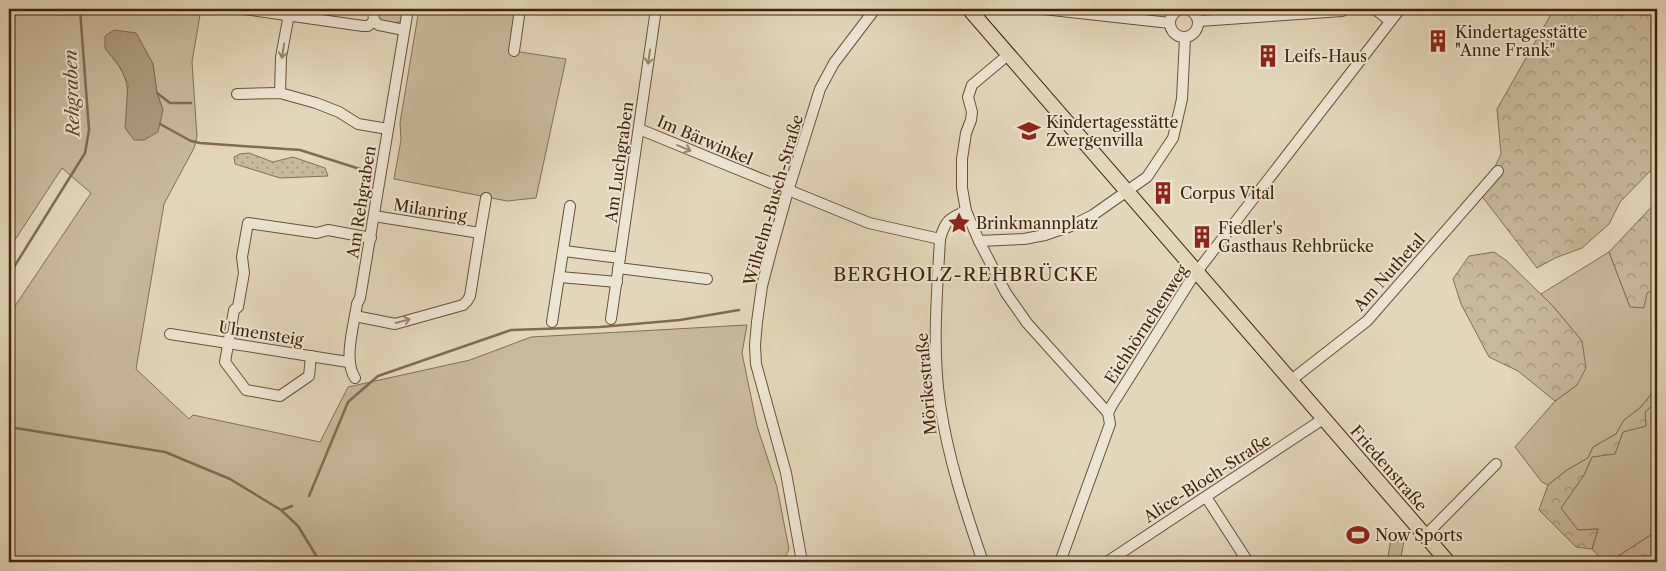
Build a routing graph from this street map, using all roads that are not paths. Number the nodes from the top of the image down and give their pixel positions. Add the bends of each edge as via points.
1 (244, 9) edge
2 (373, 9) edge
3 (408, 9) edge
4 (520, 9) edge
5 (656, 9) edge
6 (875, 9) edge
7 (1043, 9) edge
8 (1184, 9) edge
9 (1344, 9) edge
10 (1375, 9) edge
11 (1400, 9) edge
12 (974, 10) edge
13 (289, 12) edge
14 (374, 21) junction
15 (1390, 21) junction
16 (1199, 22) junction
17 (1170, 23) junction
18 (404, 30) junction
19 (1185, 38) junction
20 (514, 51) dead end
21 (1008, 54) junction
22 (280, 93) junction
23 (237, 94) dead end
24 (388, 129) junction
25 (639, 129) junction
26 (1498, 171) dead end
27 (788, 190) junction
28 (1127, 193) junction
29 (486, 198) dead end
30 (570, 206) dead end
31 (966, 210) junction
32 (374, 216) junction
33 (480, 233) junction
34 (371, 238) junction
35 (940, 239) junction
36 (979, 241) junction
37 (564, 251) junction
38 (619, 263) junction
39 (1197, 272) junction
40 (560, 277) junction
41 (706, 279) dead end
42 (616, 282) junction
43 (355, 316) junction
44 (612, 320) dead end
45 (552, 322) dead end
46 (170, 334) dead end
47 (228, 344) junction
48 (312, 356) junction
49 (348, 362) junction
50 (355, 378) dead end
51 (1290, 381) junction
52 (1108, 413) junction
53 (1323, 419) junction
54 (1496, 464) dead end
55 (1206, 497) junction
56 (1425, 536) junction
57 (802, 562) edge
58 (982, 562) edge
59 (1060, 562) edge
60 (1107, 562) edge
61 (1248, 562) edge
62 (1448, 562) edge

1 - 13 street
2 - 14 street
3 - 18 street, Am Rehgraben
4 - 20 street
5 -> 25 street, Am Luchgraben
6 - 27 street, Wilhelm-Busch-Straße via 834,63 820,89
7 - 17 street
8 - 16 street via 1194,12
8 - 17 street via 1174,13
9 - 16 street
10 - 15 street
11 - 15 street, Eichhörnchenweg
12 - 21 main road, Friedenstraße
13 - 14 street via 363,26
13 -> 22 street via 281,57
14 - 18 street
15 - 39 street, Eichhörnchenweg
16 - 19 street via 1196,33
17 - 19 street via 1174,34
18 - 24 street, Am Rehgraben
19 - 28 street via 1182,99 1173,138 1146,177
21 - 28 main road, Friedenstraße
21 - 31 street via 972,85 968,96 972,112 962,159
22 - 23 street
22 - 24 street via 339,112 358,124
24 - 32 street, Am Rehgraben
25 -> 27 street, Im Bärwinkel
25 - 38 street, Am Luchgraben
26 - 51 street, Am Nuthetal via 1368,321
27 - 35 street, Im Bärwinkel via 869,222
27 - 57 street, Wilhelm-Busch-Straße via 762,286 755,345 760,385 786,473
28 - 36 street via 1093,215 1045,235
28 - 39 main road, Friedenstraße
29 - 33 street, Milanring
30 - 37 street
31 - 35 street, Mörikestraße via 951,217
31 - 36 street
32 - 33 street, Milanring
32 - 34 street, Am Rehgraben
43 -> 33 street, Milanring via 395,324 462,305 470,296
34 - 43 street, Am Rehgraben
34 - 47 street via 328,230 317,232 248,223 242,257 244,273
35 - 58 street, Mörikestraße via 936,359 940,402 950,461
36 - 52 street via 1026,323
37 - 38 street
37 - 40 street
38 - 41 street
38 - 42 street, Am Luchgraben
39 - 51 main road, Friedenstraße
39 - 52 street, Eichhörnchenweg
40 - 42 street
40 - 45 street
42 - 44 street, Am Luchgraben
43 - 49 street, Am Rehgraben
46 - 47 street, Ulmensteig
47 - 48 street, Ulmensteig
47 - 48 street via 225,362 246,390 280,396 309,376
48 - 49 street, Ulmensteig
49 - 50 street
51 - 53 main road, Friedenstraße
52 - 59 street, Eichhörnchenweg via 1110,424
53 - 55 street, Alice-Bloch-Straße
53 - 56 main road, Friedenstraße
54 - 56 street
55 - 60 street, Alice-Bloch-Straße
55 - 61 street
56 - 62 main road, Friedenstraße

